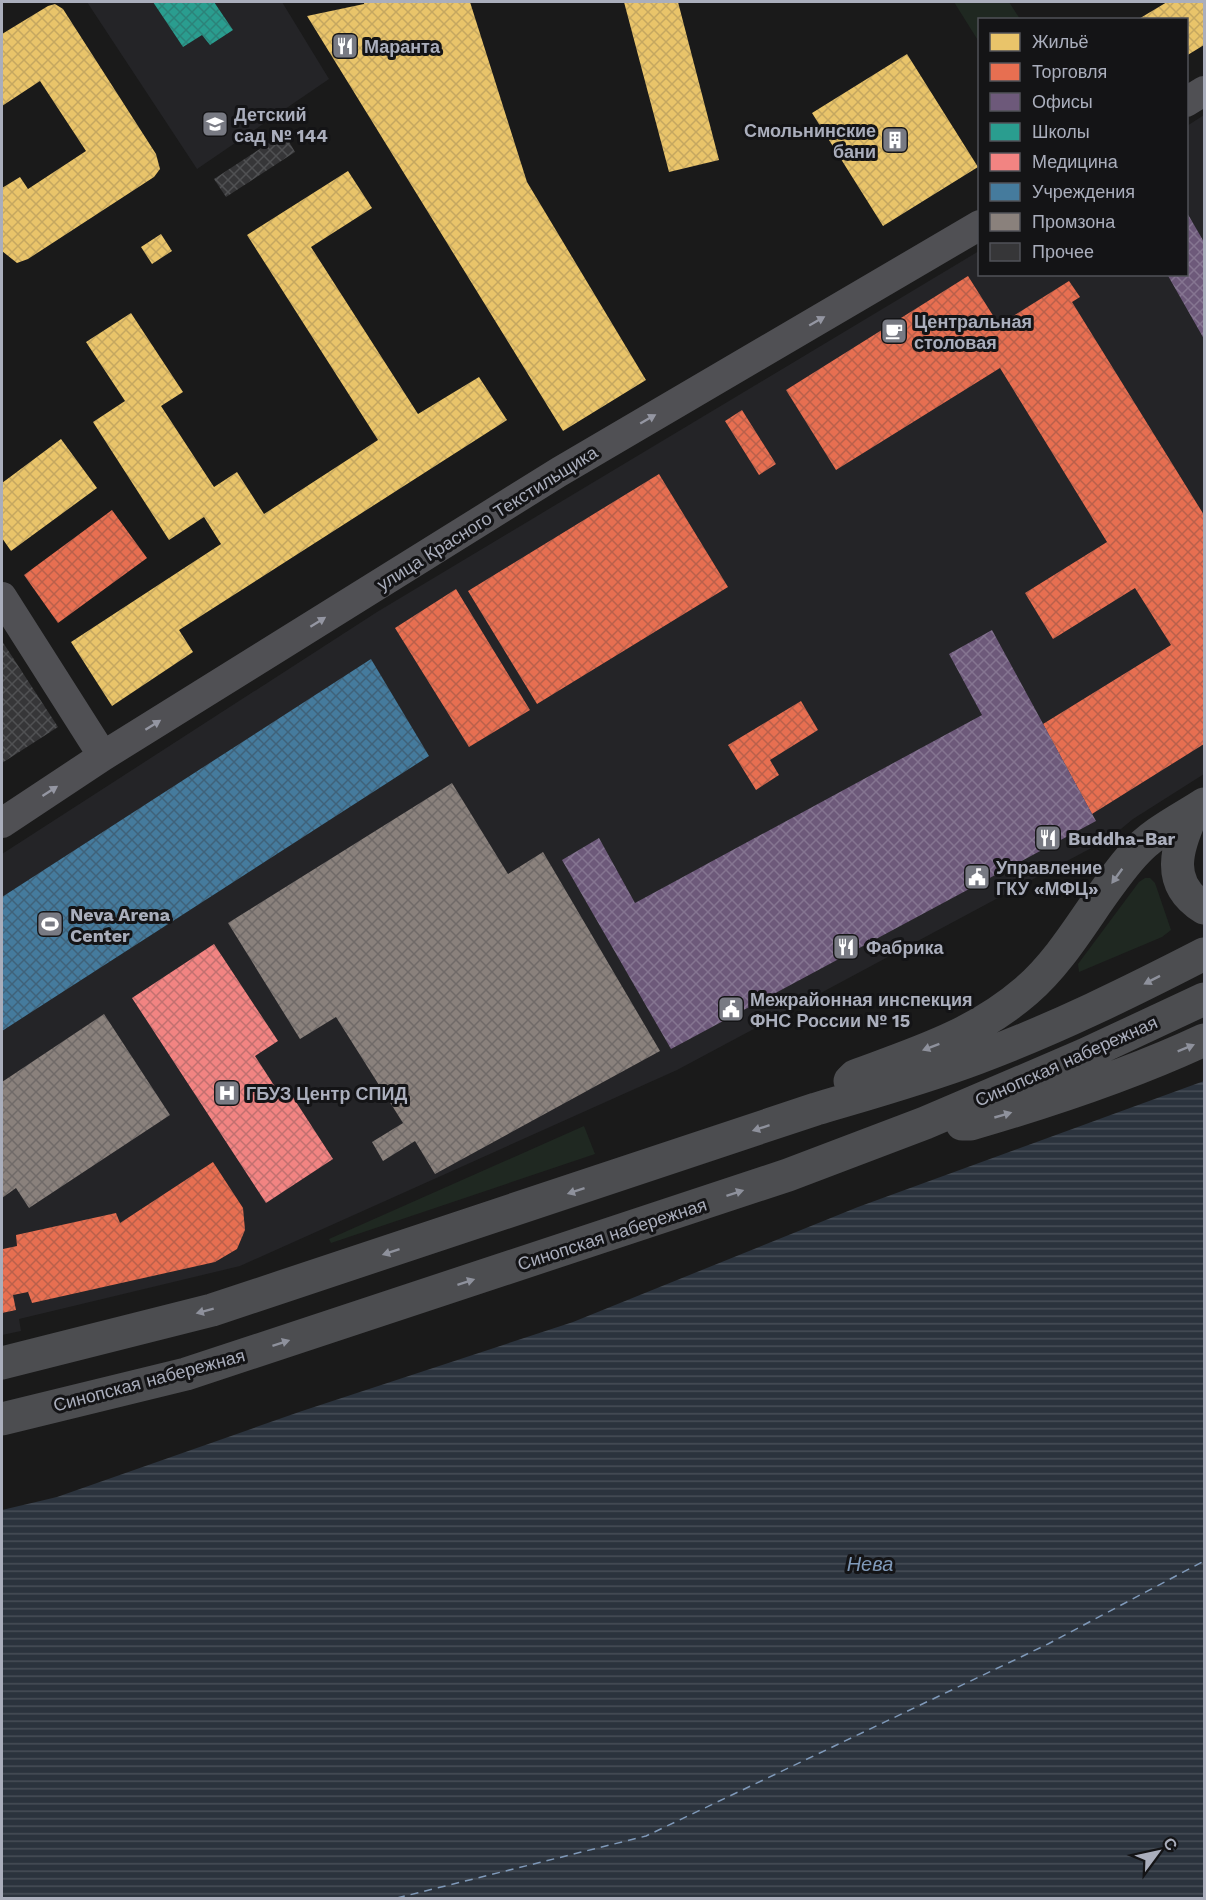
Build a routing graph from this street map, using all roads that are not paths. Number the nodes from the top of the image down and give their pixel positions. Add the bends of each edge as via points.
1 (1204, 92) edge
2 (1188, 101) edge
3 (978, 226) edge
4 (2, 597) edge
5 (103, 756) junction
6 (1199, 808) edge
7 (2, 822) edge
8 (1204, 908) edge
9 (1204, 954) edge
10 (1204, 999) edge
11 (1204, 1040) edge
12 (816, 1109) junction
13 (925, 1123) junction
14 (2, 1364) edge
15 (2, 1419) edge

1 - 2 street
5 -> 3 street, улица Красного Текстильщика via 559,472
4 - 5 street
7 -> 5 street, улица Красного Текстильщика
6 - 8 main road via 1176,858 1180,878 1192,900
6 -> 12 main road via 1134,854 1052,965 1027,990 957,1038 855,1076
9 -> 12 main road, Синопская набережная via 1105,1004 979,1058
10 - 13 main road, Синопская набережная
13 -> 11 main road via 971,1124 1022,1109 1119,1076
12 -> 14 main road, Синопская набережная via 223,1306
15 -> 13 main road, Синопская набережная via 186,1374 788,1175

